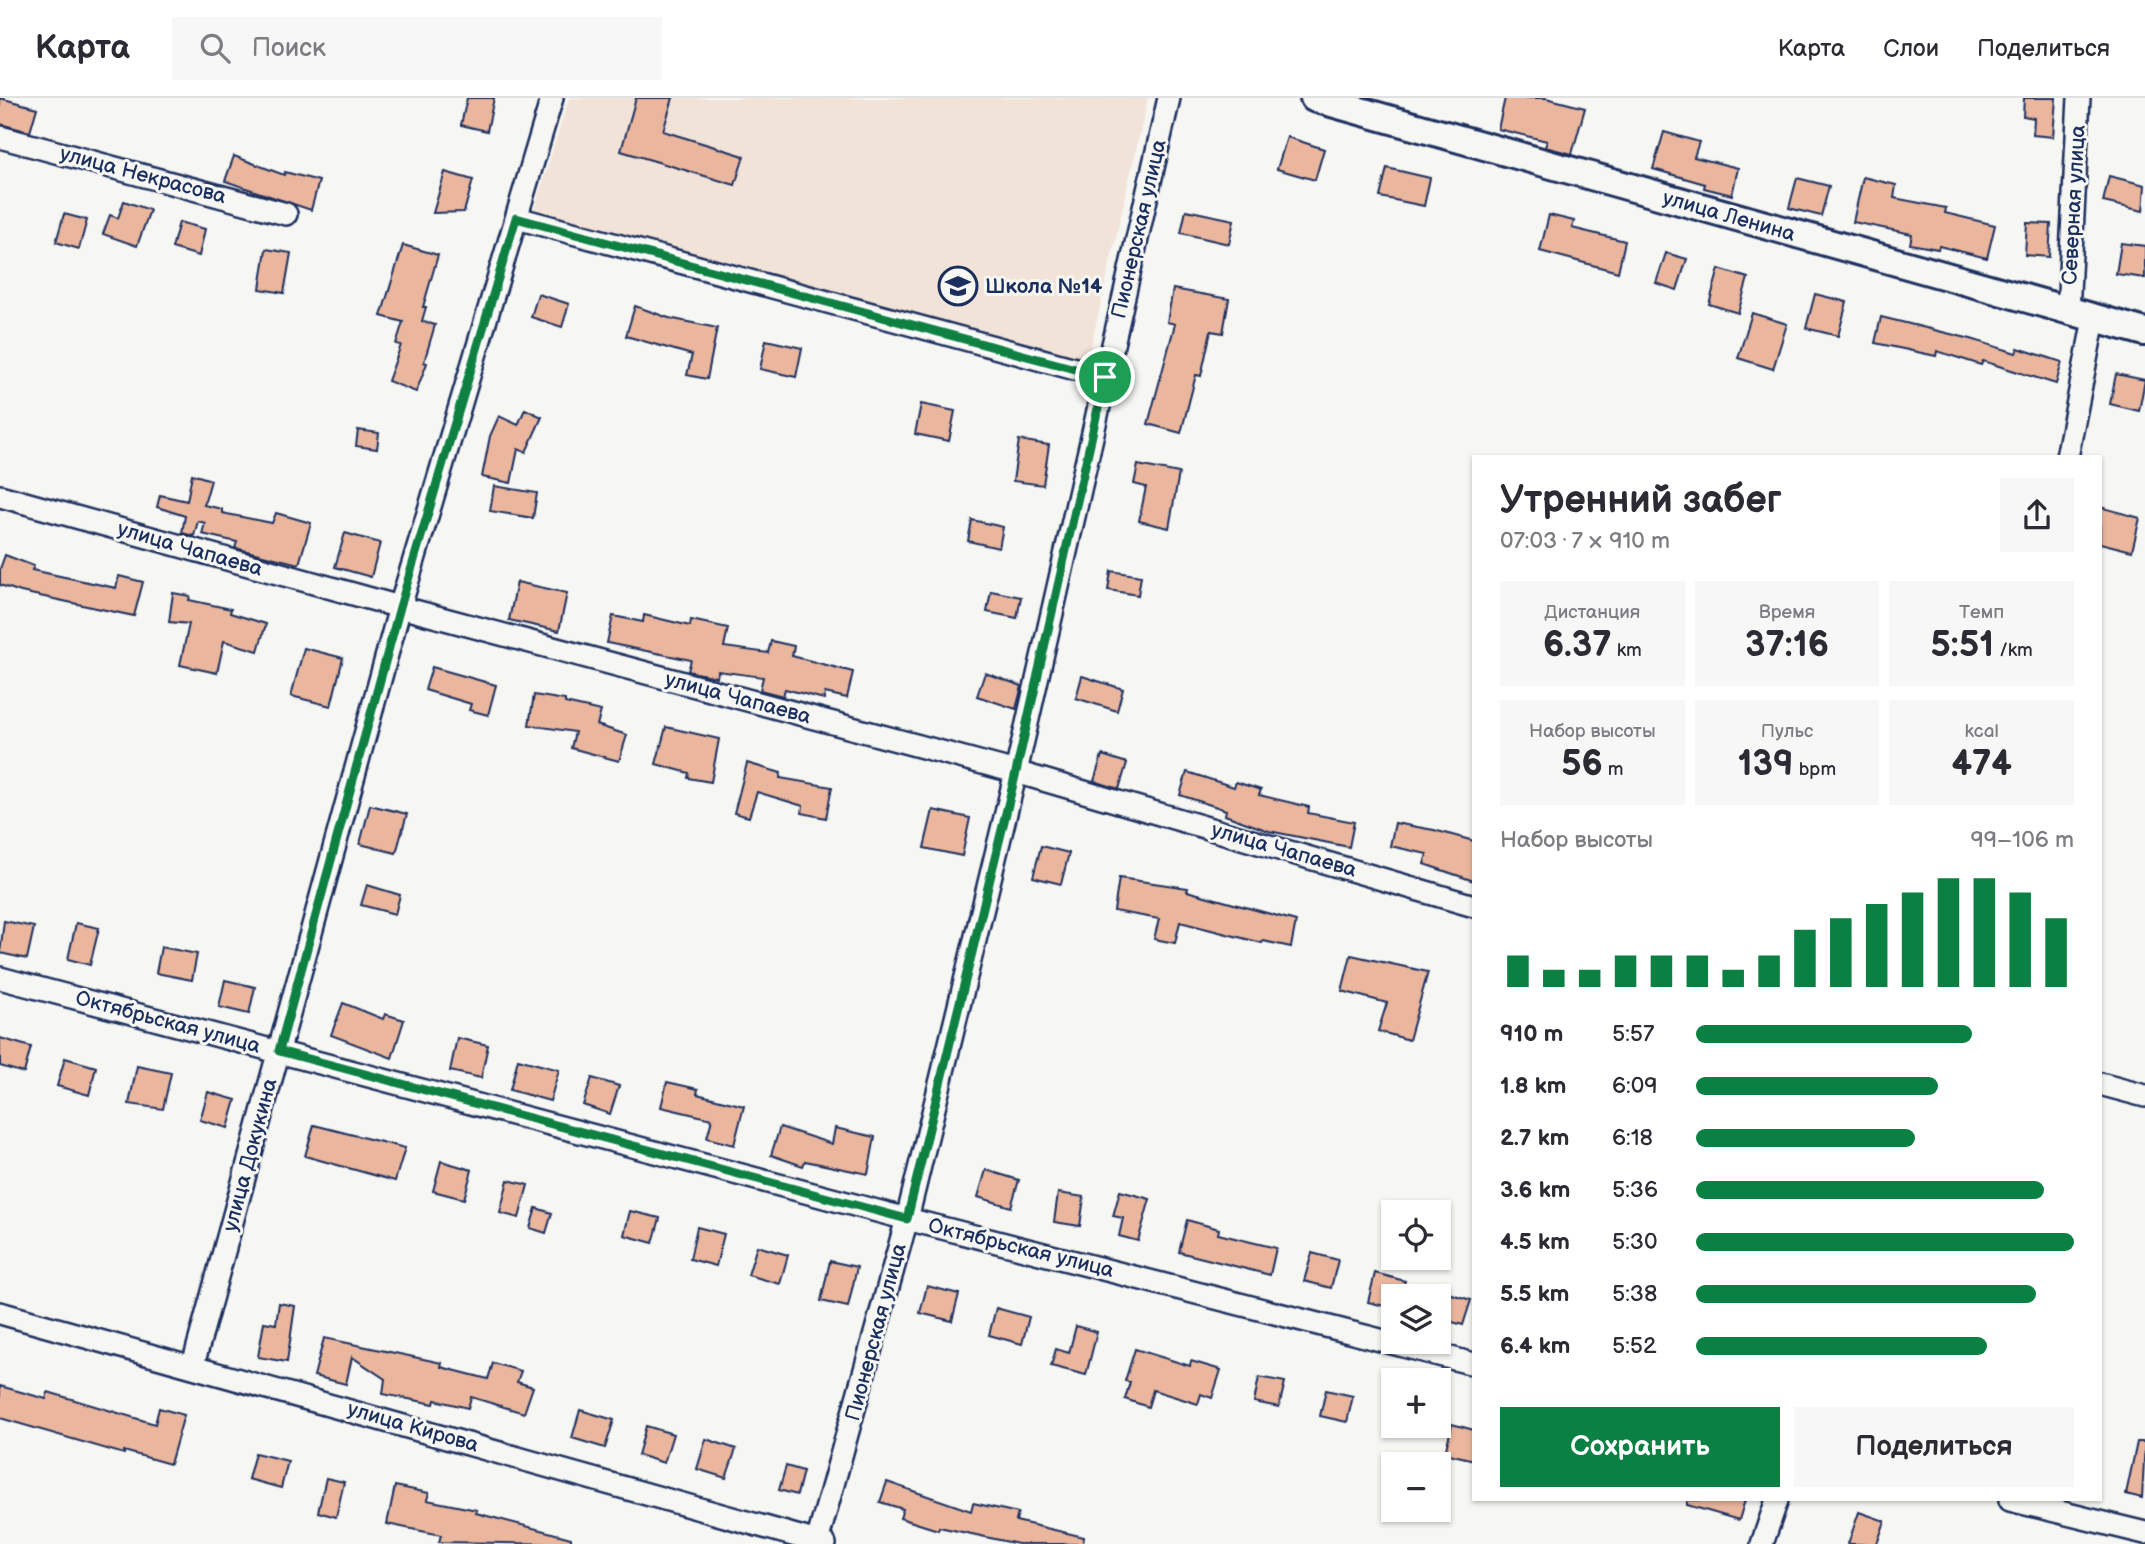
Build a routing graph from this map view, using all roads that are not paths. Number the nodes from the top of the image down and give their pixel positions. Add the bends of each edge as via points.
1 (552, 98) edge
2 (1169, 98) edge
3 (1314, 98) edge
4 (2079, 98) edge
5 (0, 137) edge
6 (286, 214) dead end
7 (516, 218) junction
8 (2068, 312) junction
9 (2094, 319) junction
10 (2145, 332) edge
11 (1105, 377) junction
12 (2067, 455) edge
13 (0, 496) edge
14 (400, 607) junction
15 (1016, 772) junction
16 (1472, 905) edge
17 (0, 978) edge
18 (279, 1051) junction
19 (2102, 1085) edge
20 (2145, 1096) edge
21 (907, 1219) junction
22 (0, 1313) edge
23 (1472, 1363) edge
24 (193, 1365) junction
25 (1777, 1501) edge
26 (2014, 1501) edge
27 (2145, 1533) edge
28 (821, 1543) edge
29 (1762, 1544) edge

1 - 7 street, улица Докукина
2 - 11 street, Пионерская улица
3 - 8 street, улица Ленина
4 - 8 street, Северная улица
5 - 6 street, улица Некрасова
7 - 11 street
7 - 14 street, улица Докукина
8 - 9 street, улица Ленина
9 - 10 street, улица Ленина
9 - 12 street
11 - 15 street, Пионерская улица
13 - 14 street, улица Чапаева
14 - 15 street, улица Чапаева
14 - 18 street, улица Докукина
15 - 16 street, улица Чапаева
15 - 21 street, Пионерская улица
17 - 18 street, Октябрьская улица
18 - 21 street, Октябрьская улица
18 - 24 street, улица Докукина
19 - 20 street
21 - 23 street, Октябрьская улица
21 - 28 street, Пионерская улица
22 - 24 street, улица Кирова
24 - 28 street, улица Кирова
25 - 29 street
26 - 27 street

